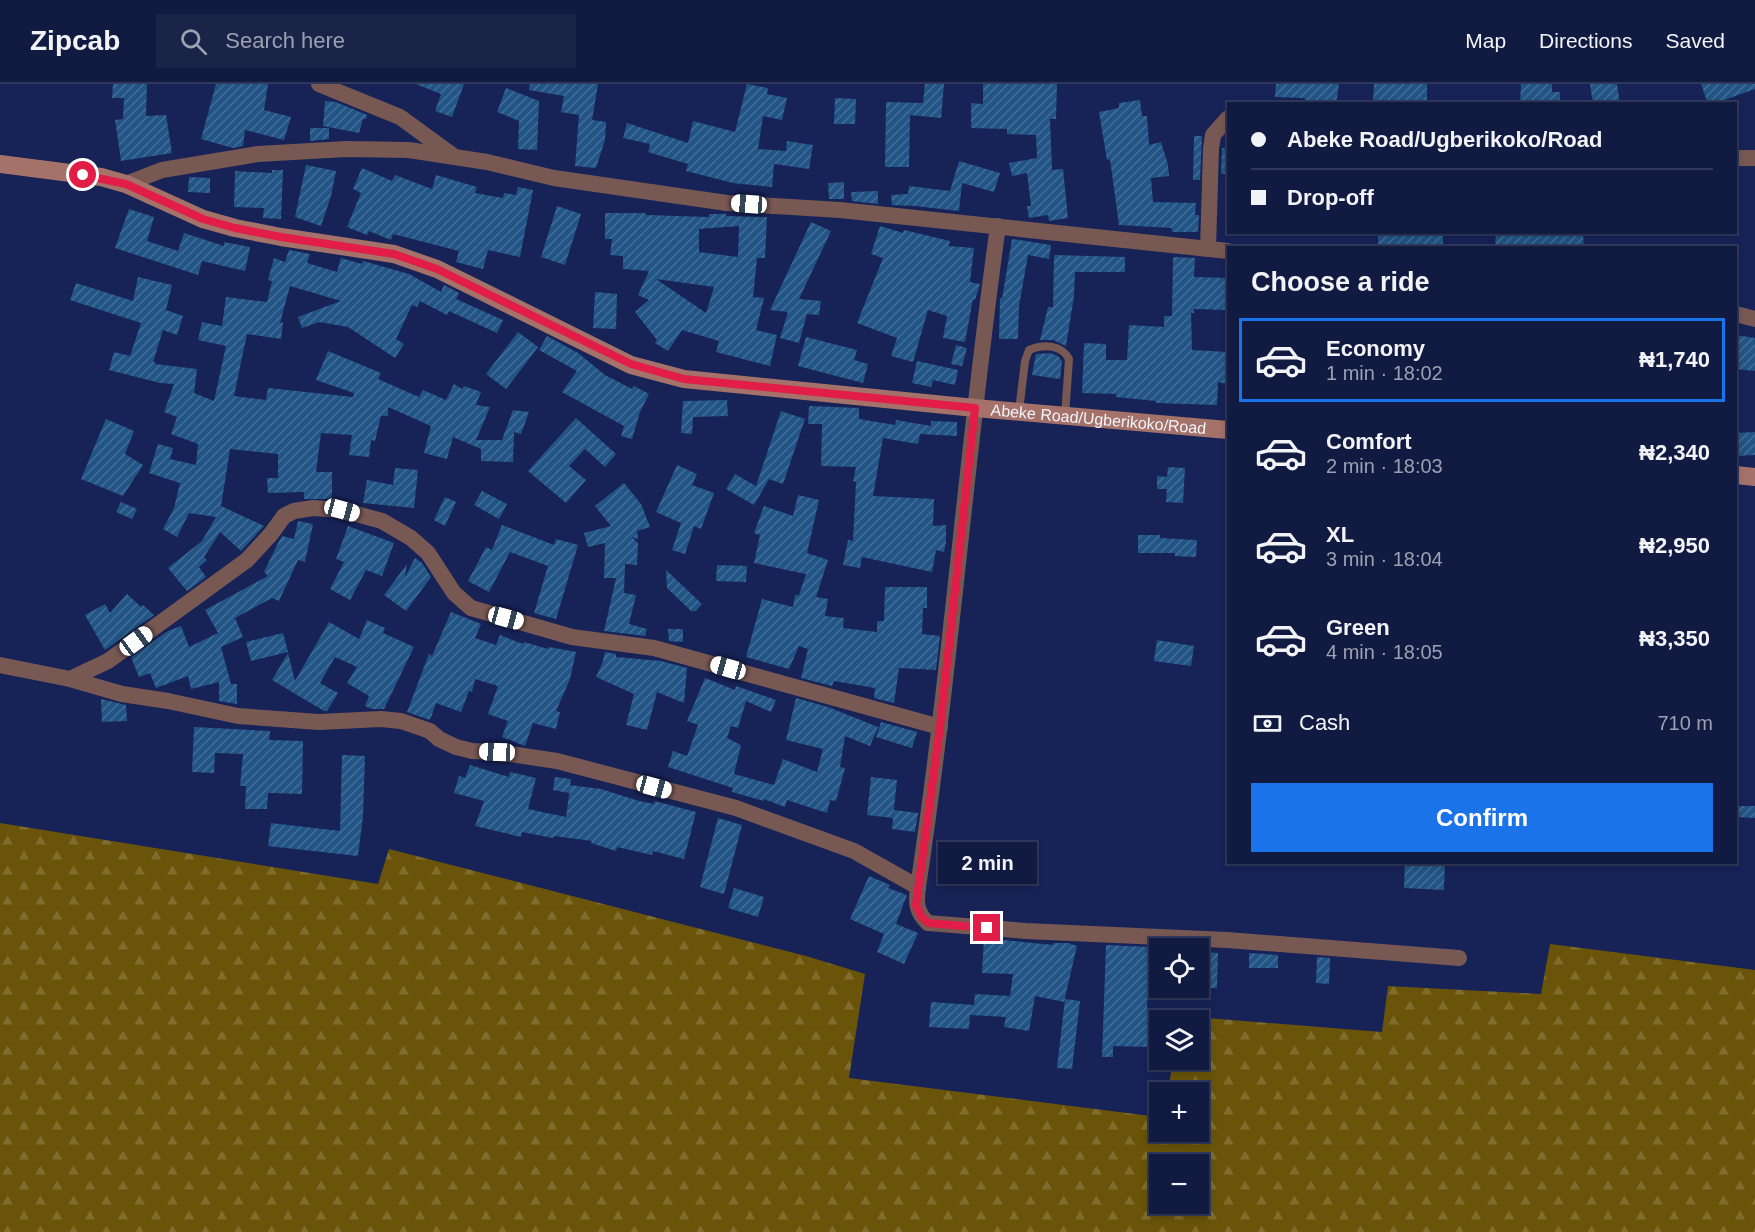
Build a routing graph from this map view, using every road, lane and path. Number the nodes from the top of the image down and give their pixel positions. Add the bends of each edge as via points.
1 (318, 84) edge
2 (1227, 119) edge
3 (455, 157) junction
4 (1737, 158) edge
5 (1755, 158) edge
6 (0, 164) edge
7 (126, 184) junction
8 (998, 226) junction
9 (1208, 249) junction
10 (1227, 251) edge
11 (1737, 314) edge
12 (1755, 319) edge
13 (975, 408) junction
14 (1019, 412) junction
15 (1065, 416) junction
16 (1227, 430) edge
17 (1737, 475) edge
18 (1755, 477) edge
19 (0, 665) edge
20 (70, 679) junction
21 (940, 727) junction
22 (918, 887) junction
23 (1458, 958) dead end

1 - 3 street via 400,117
2 - 9 street via 1214,135 1211,149
3 - 7 street via 368,149 258,154 162,170
3 - 8 street via 554,178 727,203
4 - 5 street
6 - 7 street, Abeke Road/Ugberikoko/Road
7 - 13 street, Abeke Road/Ugberikoko/Road via 203,219 235,228 394,254 437,269 631,364 684,379
8 - 9 street
8 - 13 street
9 - 10 street
11 - 12 street
13 - 14 street, Abeke Road/Ugberikoko/Road
13 - 21 street
14 - 15 street, Abeke Road/Ugberikoko/Road
14 - 15 lane via 1029,350 1048,346 1058,348 1069,359
15 - 16 street, Abeke Road/Ugberikoko/Road
17 - 18 street
19 - 20 street
20 - 21 street via 108,661 247,560 284,516 314,508 342,510 381,521 411,538 428,553 454,593 471,608 573,637 654,648
20 - 22 street via 122,694 238,716 408,723 456,747 557,761 736,808 854,851
21 - 22 street
22 - 23 street via 916,905 928,923

